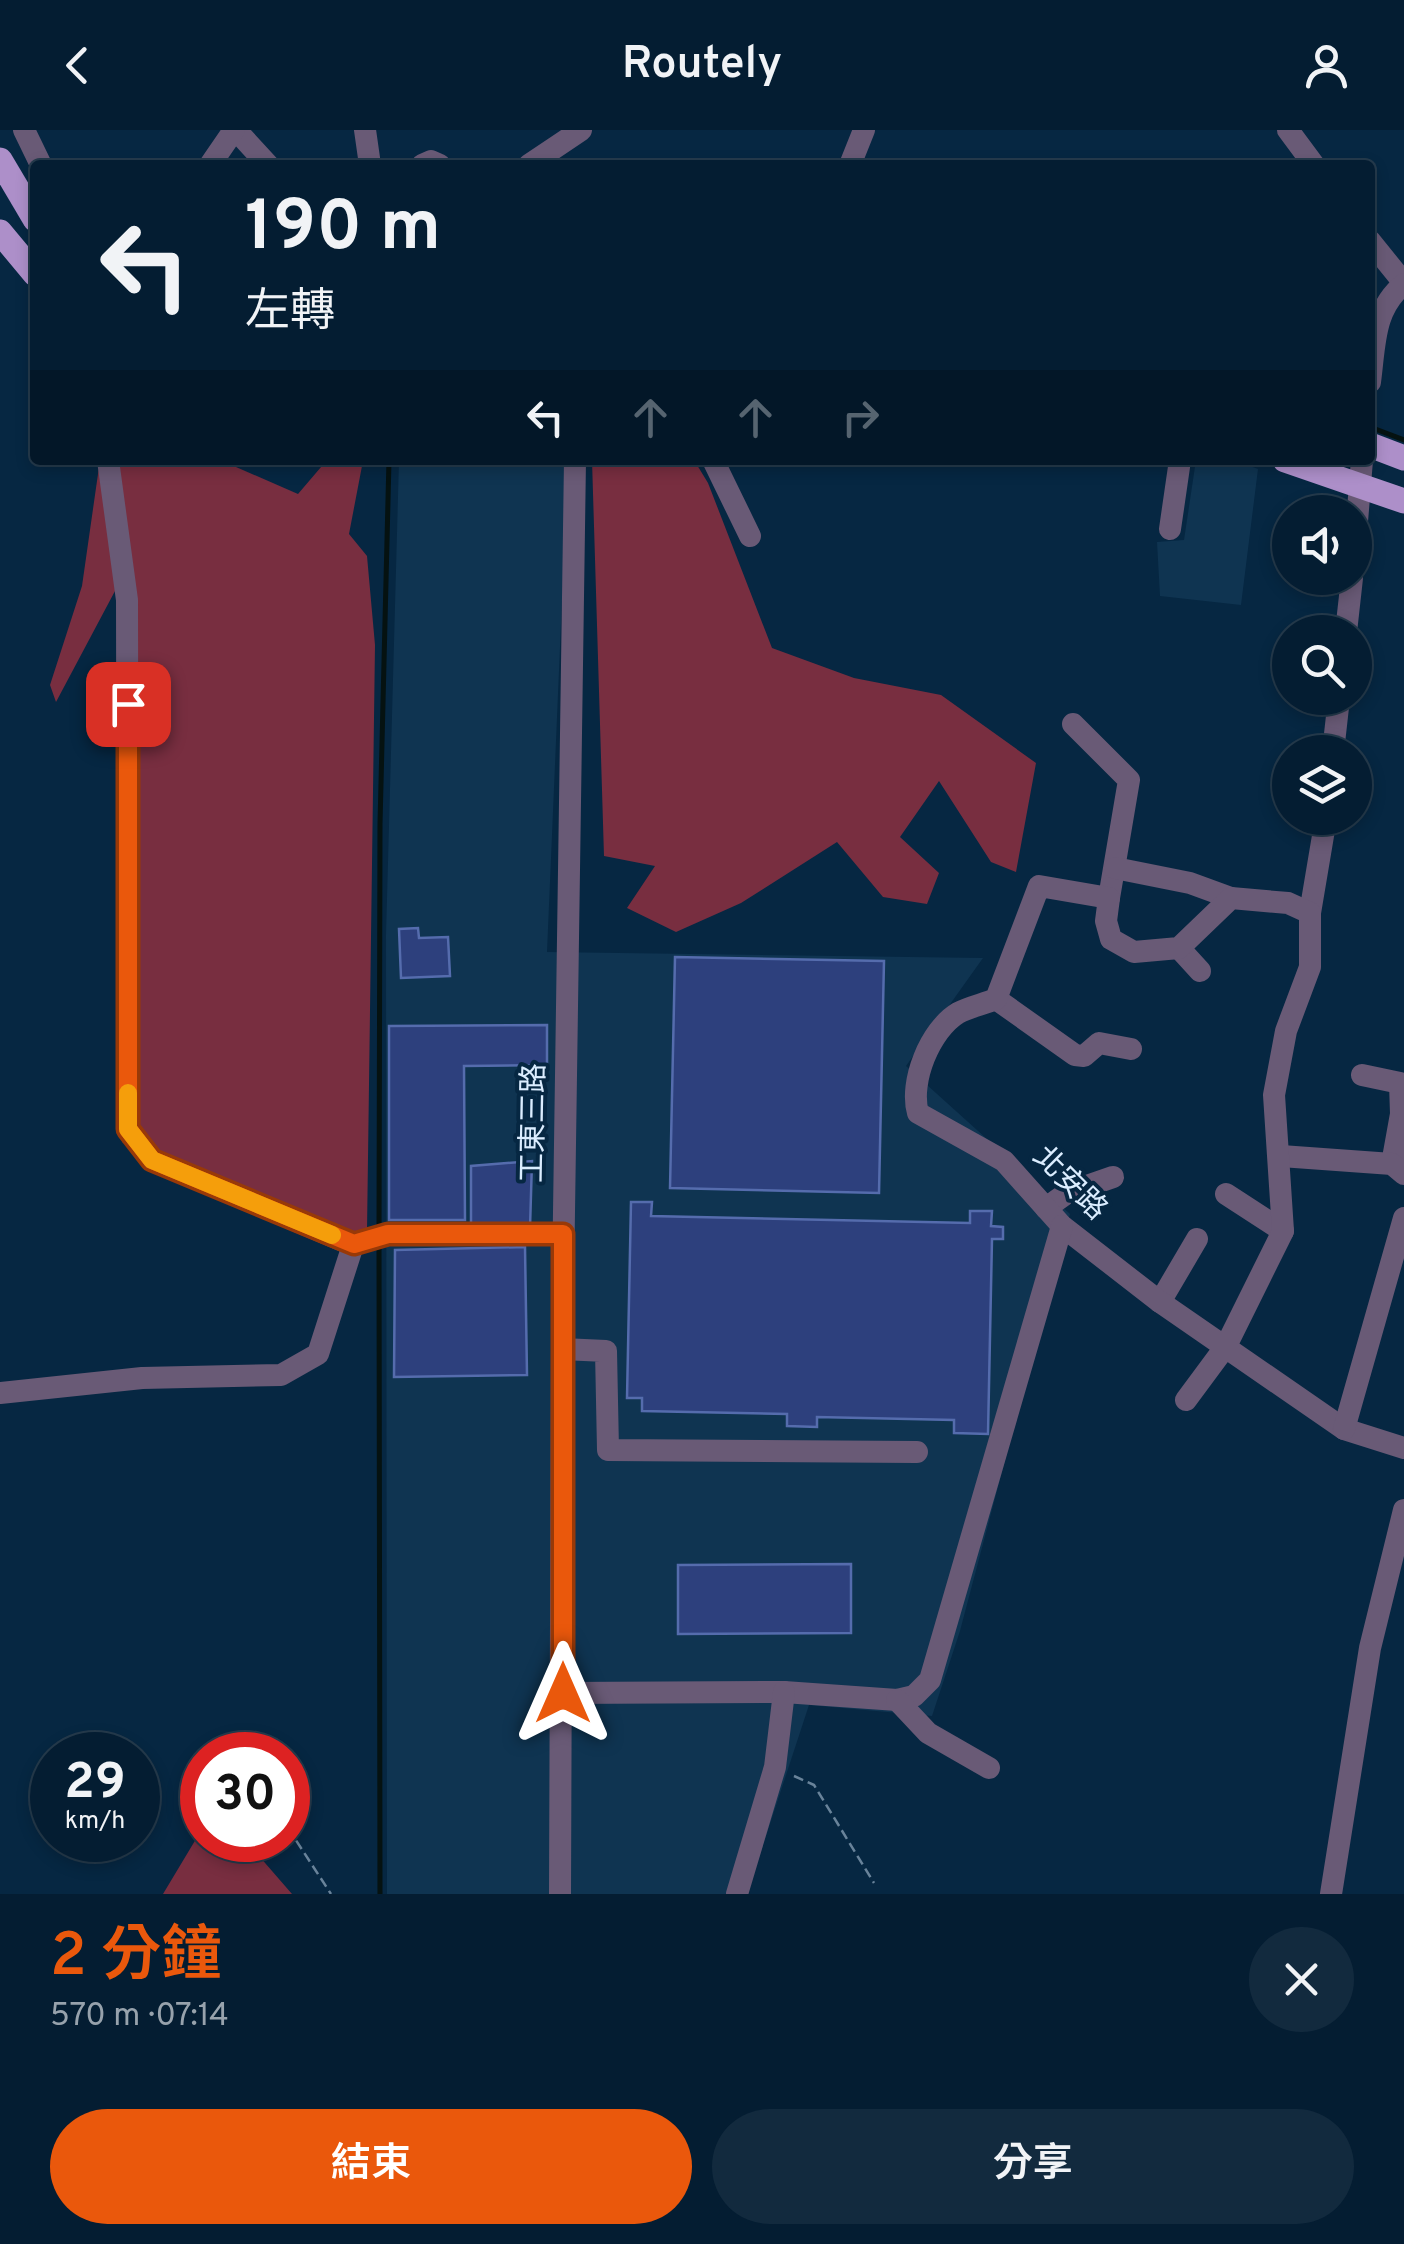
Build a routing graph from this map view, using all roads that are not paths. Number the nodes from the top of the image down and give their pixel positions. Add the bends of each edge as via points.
1 (24, 130) edge
2 (235, 130) edge
3 (366, 130) edge
4 (581, 130) edge
5 (864, 130) edge
6 (1288, 130) edge
7 (0, 160) edge
8 (39, 160) edge
9 (214, 160) edge
10 (263, 160) edge
11 (369, 160) edge
12 (536, 160) edge
13 (852, 160) edge
14 (1310, 160) edge
15 (30, 211) edge
16 (0, 232) edge
17 (1375, 246) edge
18 (30, 268) edge
19 (1404, 284) edge
20 (1375, 341) edge
21 (1375, 447) edge
22 (1404, 458) edge
23 (109, 465) edge
24 (575, 465) edge
25 (715, 465) edge
26 (1179, 465) edge
27 (1315, 465) edge
28 (1362, 473) edge
29 (1404, 501) edge
30 (1170, 529) dead end
31 (750, 536) dead end
32 (1073, 724) dead end
33 (1323, 835) edge
34 (1115, 868) junction
35 (1109, 898) junction
36 (1230, 898) junction
37 (1310, 914) junction
38 (1179, 948) junction
39 (1200, 972) dead end
40 (996, 999) junction
41 (1130, 1049) dead end
42 (1362, 1076) dead end
43 (1281, 1156) junction
44 (1398, 1169) edge
45 (1113, 1177) dead end
46 (1226, 1194) dead end
47 (1046, 1208) junction
48 (1404, 1218) edge
49 (1062, 1226) junction
50 (1283, 1231) junction
51 (563, 1234) junction
52 (1197, 1238) dead end
53 (354, 1244) junction
54 (1160, 1302) junction
55 (1226, 1346) junction
56 (562, 1349) junction
57 (0, 1393) edge
58 (1186, 1400) dead end
59 (1344, 1429) junction
60 (1404, 1448) edge
61 (916, 1452) dead end
62 (1404, 1510) edge
63 (784, 1692) junction
64 (563, 1693) junction
65 (897, 1700) junction
66 (989, 1768) dead end
67 (560, 1894) edge
68 (738, 1894) edge
69 (1331, 1894) edge

1 - 8 street
2 - 9 street
2 - 10 street
3 - 11 street
4 - 12 street
5 - 13 street
6 - 14 street
7 - 15 main road
16 - 18 main road
17 - 19 street
19 - 20 street via 1388,297
21 - 22 main road
23 - 53 street via 127,600 128,1129 152,1160
24 - 51 street, 工東三路
25 - 31 street
26 - 30 street
27 - 28 main road
28 - 29 main road
32 - 34 street via 1129,780
33 - 37 street
34 - 35 street
34 - 36 street
35 - 38 street via 1106,921 1122,947
35 - 40 street via 1039,886
36 - 37 street via 1288,903
36 - 38 street
37 - 43 street via 1310,967 1286,1031 1274,1094
38 - 39 street
40 - 41 street via 1075,1055 1099,1044
40 - 47 street, 北安路 via 955,1014 920,1061 914,1097 918,1113 1004,1161
42 - 44 street via 1400,1083
43 - 44 street
43 - 50 street
45 - 47 street via 1067,1192
46 - 50 street
47 - 49 street, 北安路
48 - 59 street
49 - 54 street, 北安路
49 - 65 street via 930,1680 914,1696
50 - 55 street
51 - 53 street via 388,1234
51 - 56 street, 工東三路
52 - 54 street
53 - 57 street via 318,1354 281,1375 142,1378
54 - 55 street, 北安路
55 - 58 street
55 - 59 street, 北安路
56 - 61 street via 606,1352 608,1450
56 - 64 street, 工東三路
59 - 60 street, 北安路
62 - 69 street via 1370,1648
63 - 64 street
63 - 65 street
63 - 68 street via 775,1767
64 - 67 street, 工東三路
65 - 66 street via 928,1733

